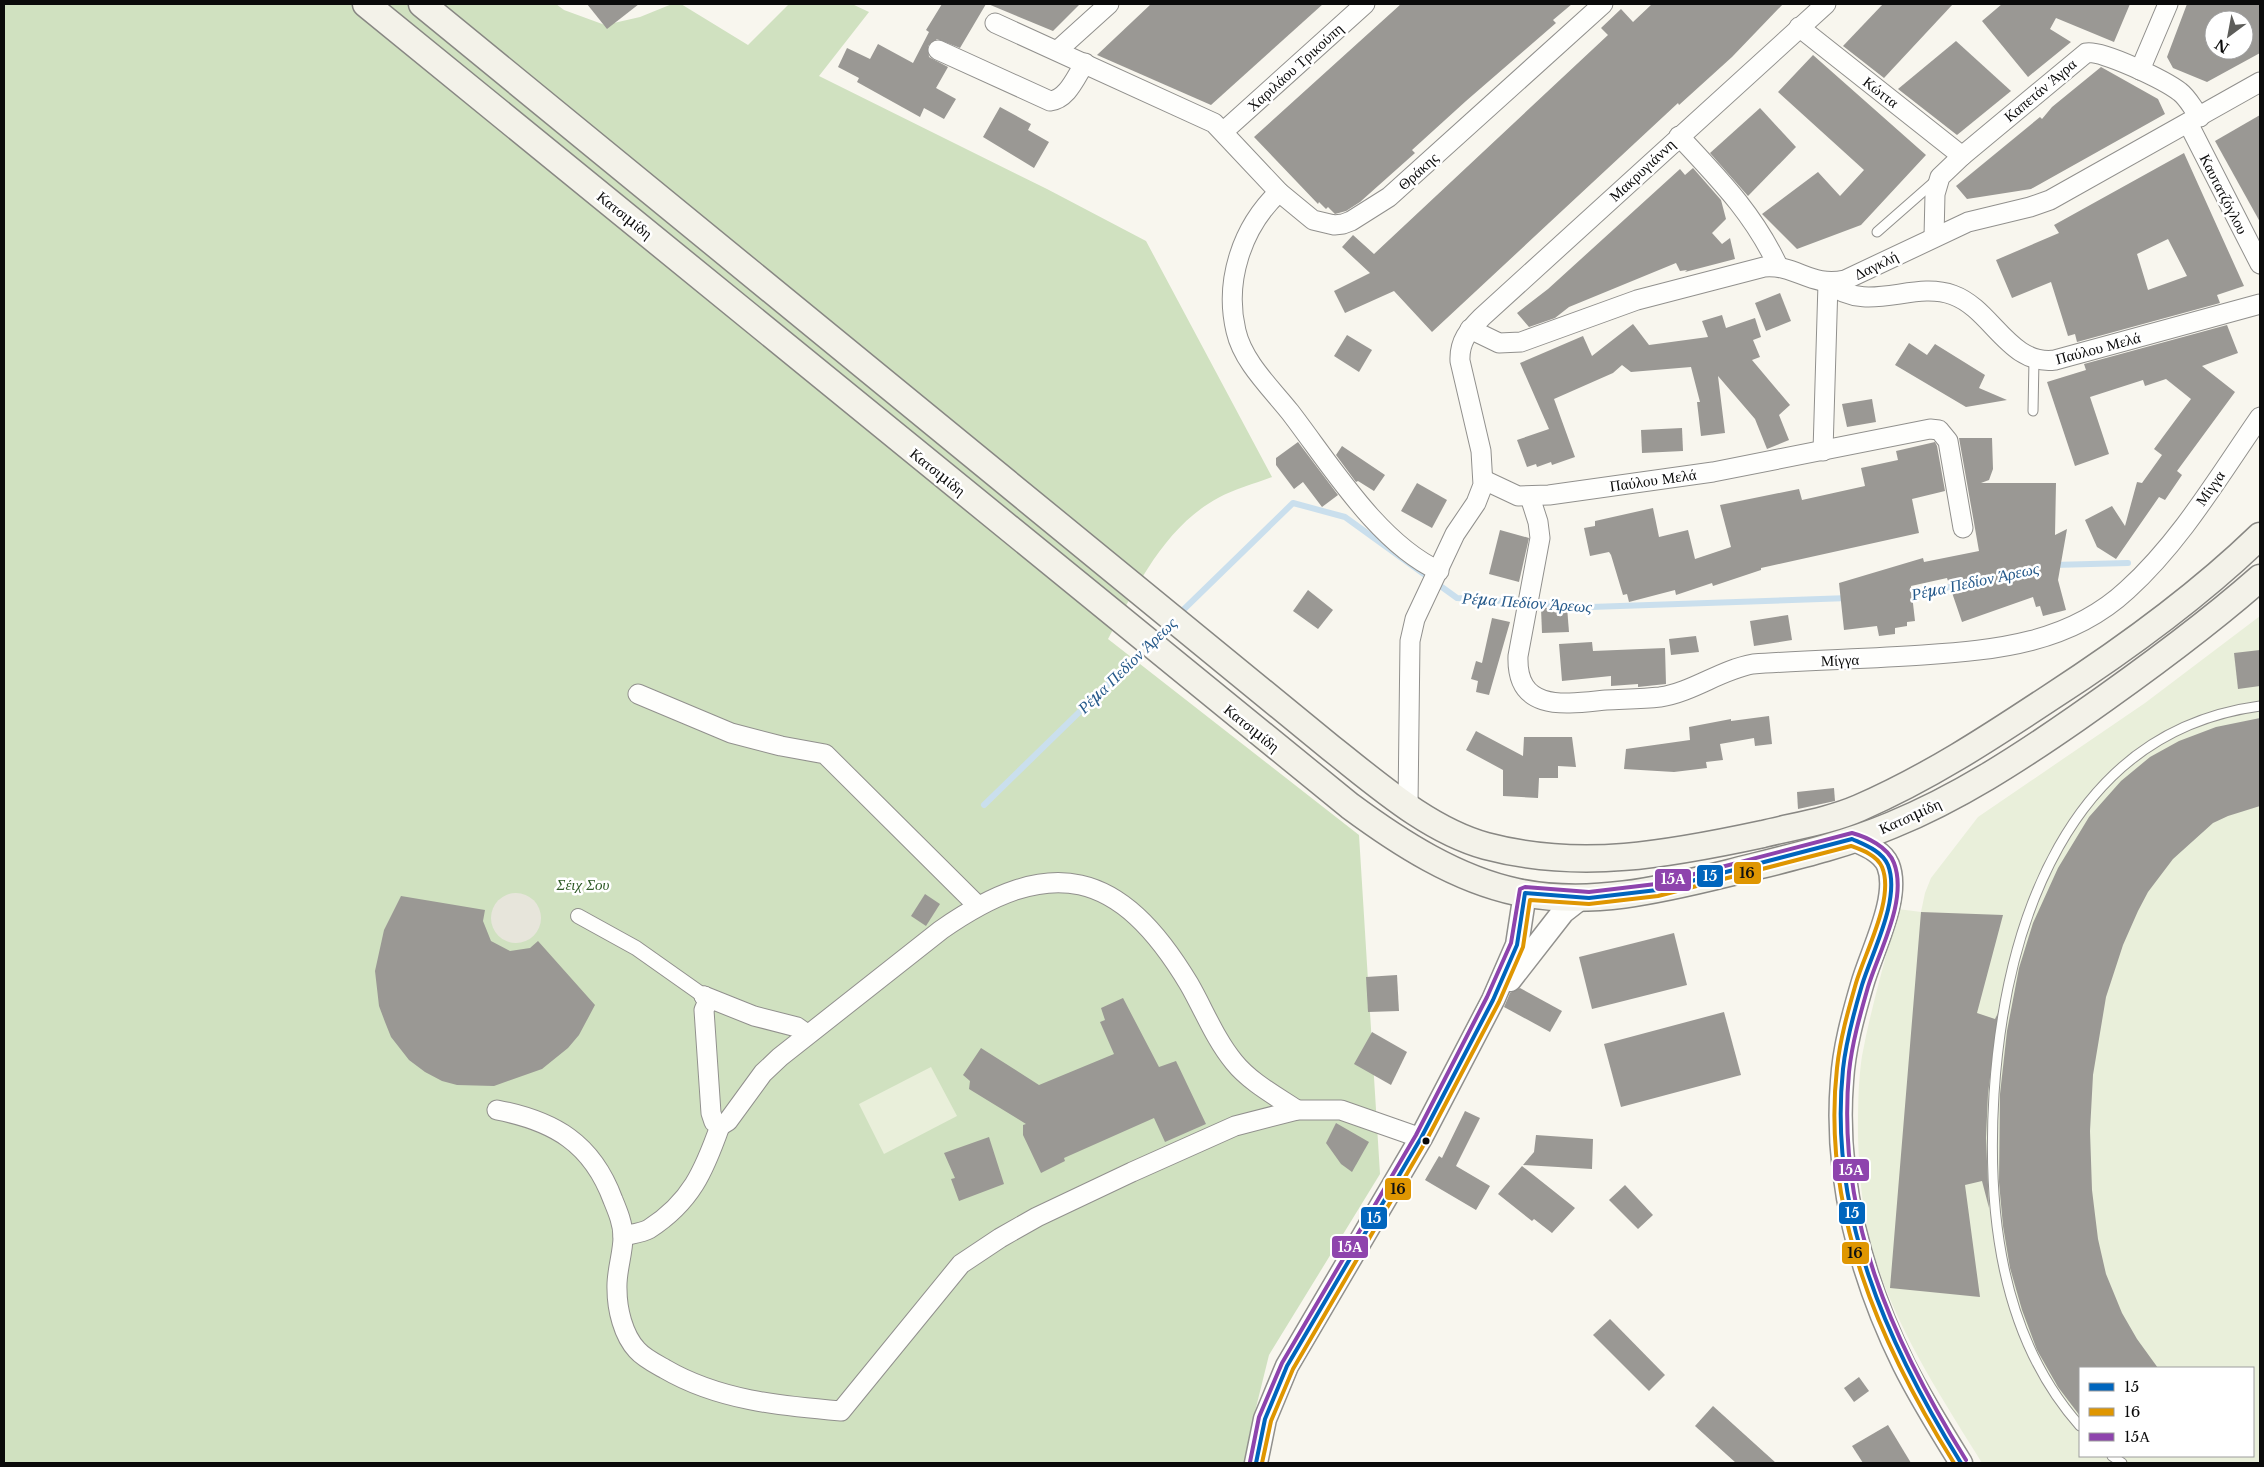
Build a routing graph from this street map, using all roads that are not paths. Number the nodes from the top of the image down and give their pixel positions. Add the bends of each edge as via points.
1 (366, 4) edge
2 (422, 4) edge
3 (1109, 4) edge
4 (1365, 4) edge
5 (1603, 4) edge
6 (1826, 4) edge
7 (2168, 4) edge
8 (995, 23) dead end
9 (1799, 27) junction
10 (938, 50) dead end
11 (1058, 50) junction
12 (1085, 63) junction
13 (2140, 70) junction
14 (2260, 82) edge
15 (2194, 120) junction
16 (1224, 131) junction
17 (1680, 136) junction
18 (1962, 156) junction
19 (1940, 177) junction
20 (1279, 192) junction
21 (1877, 232) dead end
22 (1934, 237) junction
23 (2260, 264) edge
24 (1778, 266) junction
25 (1828, 283) junction
26 (2260, 304) edge
27 (1466, 335) junction
28 (2034, 360) junction
29 (2034, 411) dead end
30 (2260, 417) edge
31 (1824, 451) junction
32 (1484, 480) junction
33 (1530, 496) junction
34 (1963, 528) dead end
35 (2260, 536) edge
36 (2260, 578) edge
37 (1435, 579) junction
38 (638, 694) dead end
39 (2260, 706) edge
40 (1408, 805) junction
41 (1852, 839) junction
42 (1524, 854) junction
43 (1525, 894) junction
44 (1581, 898) junction
45 (978, 906) junction
46 (578, 916) dead end
47 (704, 996) junction
48 (1493, 1000) junction
49 (806, 1034) junction
50 (497, 1110) dead end
51 (1297, 1110) junction
52 (720, 1126) junction
53 (1421, 1138) junction
54 (623, 1236) junction
55 (2079, 1425) edge
56 (1256, 1463) edge
57 (1961, 1463) edge

1 - 43 main road, Κατσιμίδη via 1324,786 1378,826 1464,875
2 - 40 main road, Κατσιμίδη via 1182,628 1330,748
3 - 11 street
4 - 16 street, Χαριλάου Τρικούπη
5 - 20 street, Θράκης via 1378,206 1351,221 1334,225 1313,220
6 - 9 street, Μακρυγιάννη
7 - 13 street
8 - 11 street, Θράκης
9 - 17 street, Μακρυγιάννη
9 - 18 street, Κώττα
10 - 12 street via 1050,101 1065,94
11 - 12 street, Θράκης
12 - 16 street, Θράκης via 1205,118
13 - 15 street, Καπετάν Άγρα via 2182,94
13 - 18 street, Καπετάν Άγρα via 2096,52 2086,53
14 - 15 street, Δαγκλή
15 - 22 street, Δαγκλή via 2050,200 1978,218
15 - 23 street, Καυτατζόγλου
16 - 20 street, Θράκης
17 - 24 street via 1743,206 1760,230
17 - 27 street, Μακρυγιάννη
18 - 19 street, Καπετάν Άγρα
19 - 21 lane
19 - 22 street via 1935,194
20 - 37 street via 1258,216 1239,254 1232,292 1238,337 1252,363 1352,495
22 - 25 street, Δαγκλή via 1859,274
24 - 25 street
24 - 27 street via 1746,270 1637,300 1521,342 1499,343
25 - 28 street, Παύλου Μελά via 1842,293 1866,297 1931,291 1961,297 2022,353
25 - 31 street
26 - 28 street, Παύλου Μελά via 2055,360
27 - 32 street via 1460,361 1477,431
28 - 29 lane
30 - 33 street, Μίγγα via 2178,534 2132,586 2113,602 2062,632 2024,644 1982,651 1753,664 1733,668 1668,696 1566,704 1539,698 1526,690 1521,682 1518,661 1540,538
31 - 33 street, Παύλου Μελά via 1713,472
31 - 34 street, Παύλου Μελά via 1930,429 1939,430 1948,441
32 - 33 street, Παύλου Μελά via 1514,494
32 - 37 street via 1478,498 1455,534
35 - 42 main road, Κατσιμίδη via 2216,577 2085,676 1960,756 1858,808 1807,824 1656,854 1599,860
36 - 41 main road, Κατσιμίδη via 2171,650 2032,748 1936,805 1889,827
37 - 40 street via 1415,618 1410,641
38 - 45 street via 731,733 825,754
39 - 55 lane via 2213,716 2180,730 2143,752 2106,783 2080,815 2044,873 2014,957 2001,1023 1993,1110 1993,1179 2000,1252 2029,1347 2056,1396
40 - 42 main road, Κατσιμίδη via 1436,824 1469,840
41 - 44 main road, Κατσιμίδη via 1677,886 1634,894
41 - 57 street via 1881,856 1888,866 1891,882 1888,904 1853,1017 1843,1067 1844,1155 1850,1205 1861,1254 1884,1320 1911,1378
42 - 43 main road
43 - 44 main road, Κατσιμίδη
43 - 48 street via 1516,945
44 - 48 street via 1563,912
45 - 49 street via 930,938
45 - 51 street via 1017,890 1055,882 1086,886 1114,898 1161,944 1239,1068
46 - 47 street via 636,948
47 - 49 street via 746,1014 797,1027
47 - 52 street via 708,1000 704,1010 711,1112 714,1122
48 - 53 street
49 - 52 street via 769,1067 728,1121
50 - 54 street via 538,1120 566,1135 582,1149 607,1185
51 - 53 street via 1341,1110
51 - 54 street via 1234,1126 1203,1139 1037,1217 1000,1238 961,1264 841,1411 798,1408 708,1390 677,1376 637,1350 622,1320 617,1288
52 - 54 street via 704,1169 688,1195 648,1230
53 - 56 street via 1287,1366 1265,1420

